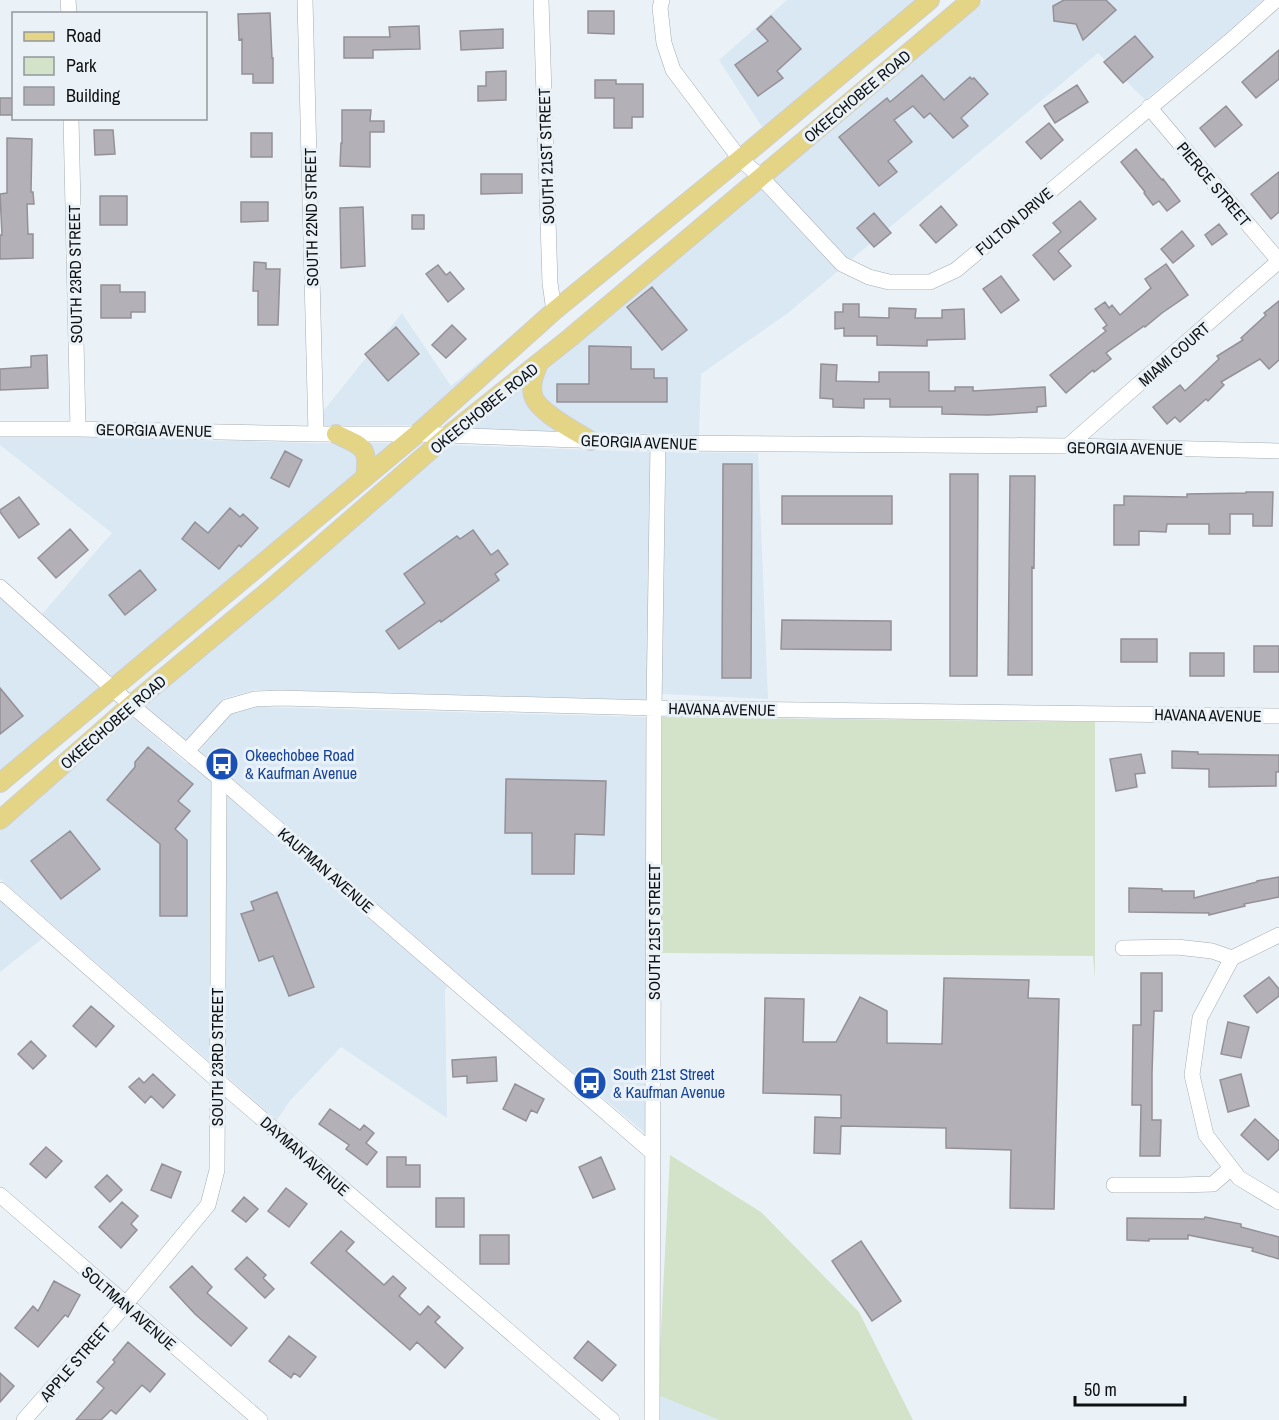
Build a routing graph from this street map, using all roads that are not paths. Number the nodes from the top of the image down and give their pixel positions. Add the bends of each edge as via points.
1 (306, 0) edge
2 (541, 0) edge
3 (662, 0) edge
4 (930, 0) edge
5 (971, 0) edge
6 (1276, 0) edge
7 (1149, 107) junction
8 (71, 120) edge
9 (740, 159) junction
10 (761, 177) junction
11 (1279, 261) edge
12 (554, 311) junction
13 (539, 363) junction
14 (0, 429) edge
15 (78, 429) junction
16 (316, 434) junction
17 (336, 434) junction
18 (417, 434) junction
19 (447, 436) junction
20 (591, 441) junction
21 (658, 443) junction
22 (1068, 446) junction
23 (1279, 451) edge
24 (365, 477) junction
25 (0, 587) edge
26 (113, 688) junction
27 (131, 705) junction
28 (654, 708) junction
29 (1279, 716) edge
30 (187, 752) junction
31 (219, 778) junction
32 (0, 783) edge
33 (0, 819) edge
34 (0, 890) edge
35 (1277, 935) edge
36 (1123, 948) dead end
37 (1233, 958) junction
38 (217, 1080) junction
39 (653, 1153) junction
40 (1231, 1168) junction
41 (1114, 1185) dead end
42 (0, 1195) edge
43 (1279, 1202) edge
44 (125, 1305) junction
45 (24, 1420) edge
46 (260, 1420) edge
47 (612, 1420) edge
48 (652, 1420) edge

1 - 16 street, SOUTH 22ND STREET
2 - 12 street, SOUTH 21ST STREET
3 - 9 street, FULTON DRIVE via 664,43 674,70
4 - 9 main road, OKEECHOBEE ROAD
5 - 10 main road, OKEECHOBEE ROAD
6 - 7 street, FULTON DRIVE
7 - 10 street, FULTON DRIVE via 956,270 930,282 889,282 842,264
7 - 11 street, PIERCE STREET
8 - 15 street, SOUTH 23RD STREET
9 - 10 street, FULTON DRIVE
9 - 12 main road, OKEECHOBEE ROAD
10 - 13 main road, OKEECHOBEE ROAD
11 - 22 street, MIAMI COURT
12 - 18 main road, OKEECHOBEE ROAD
13 - 19 main road, OKEECHOBEE ROAD
13 - 20 main road via 533,378 533,395 539,405
14 - 15 street, GEORGIA AVENUE
15 - 16 street, GEORGIA AVENUE
16 - 17 street, GEORGIA AVENUE
17 - 18 street, GEORGIA AVENUE
17 - 24 main road via 359,445 366,454
18 - 19 street, GEORGIA AVENUE
18 - 24 main road, OKEECHOBEE ROAD
19 - 20 street, GEORGIA AVENUE
19 - 27 main road, OKEECHOBEE ROAD
20 - 21 street, GEORGIA AVENUE
21 - 22 street, GEORGIA AVENUE
21 - 28 street, SOUTH 21ST STREET
22 - 23 street, GEORGIA AVENUE
24 - 26 main road, OKEECHOBEE ROAD
25 - 26 street, KAUFMAN AVENUE
26 - 27 street, KAUFMAN AVENUE
26 - 32 main road, OKEECHOBEE ROAD
27 - 30 street, KAUFMAN AVENUE
27 - 33 main road, OKEECHOBEE ROAD
28 - 29 street, HAVANA AVENUE
28 - 30 street, HAVANA AVENUE via 255,699 227,707
28 - 39 street, SOUTH 21ST STREET
30 - 31 street, KAUFMAN AVENUE
31 - 38 street, SOUTH 23RD STREET
31 - 39 street, KAUFMAN AVENUE
34 - 38 street, DAYMAN AVENUE
35 - 37 street
36 - 37 street via 1177,947
37 - 40 street via 1200,1017 1192,1075 1206,1135
38 - 44 street, SOUTH 23RD STREET via 217,1170 208,1205
38 - 47 street, DAYMAN AVENUE
39 - 48 street, SOUTH 21ST STREET
40 - 41 street via 1213,1184
40 - 43 street via 1239,1178
42 - 44 street, SOLTMAN AVENUE
44 - 45 street, APPLE STREET
44 - 46 street, SOLTMAN AVENUE

